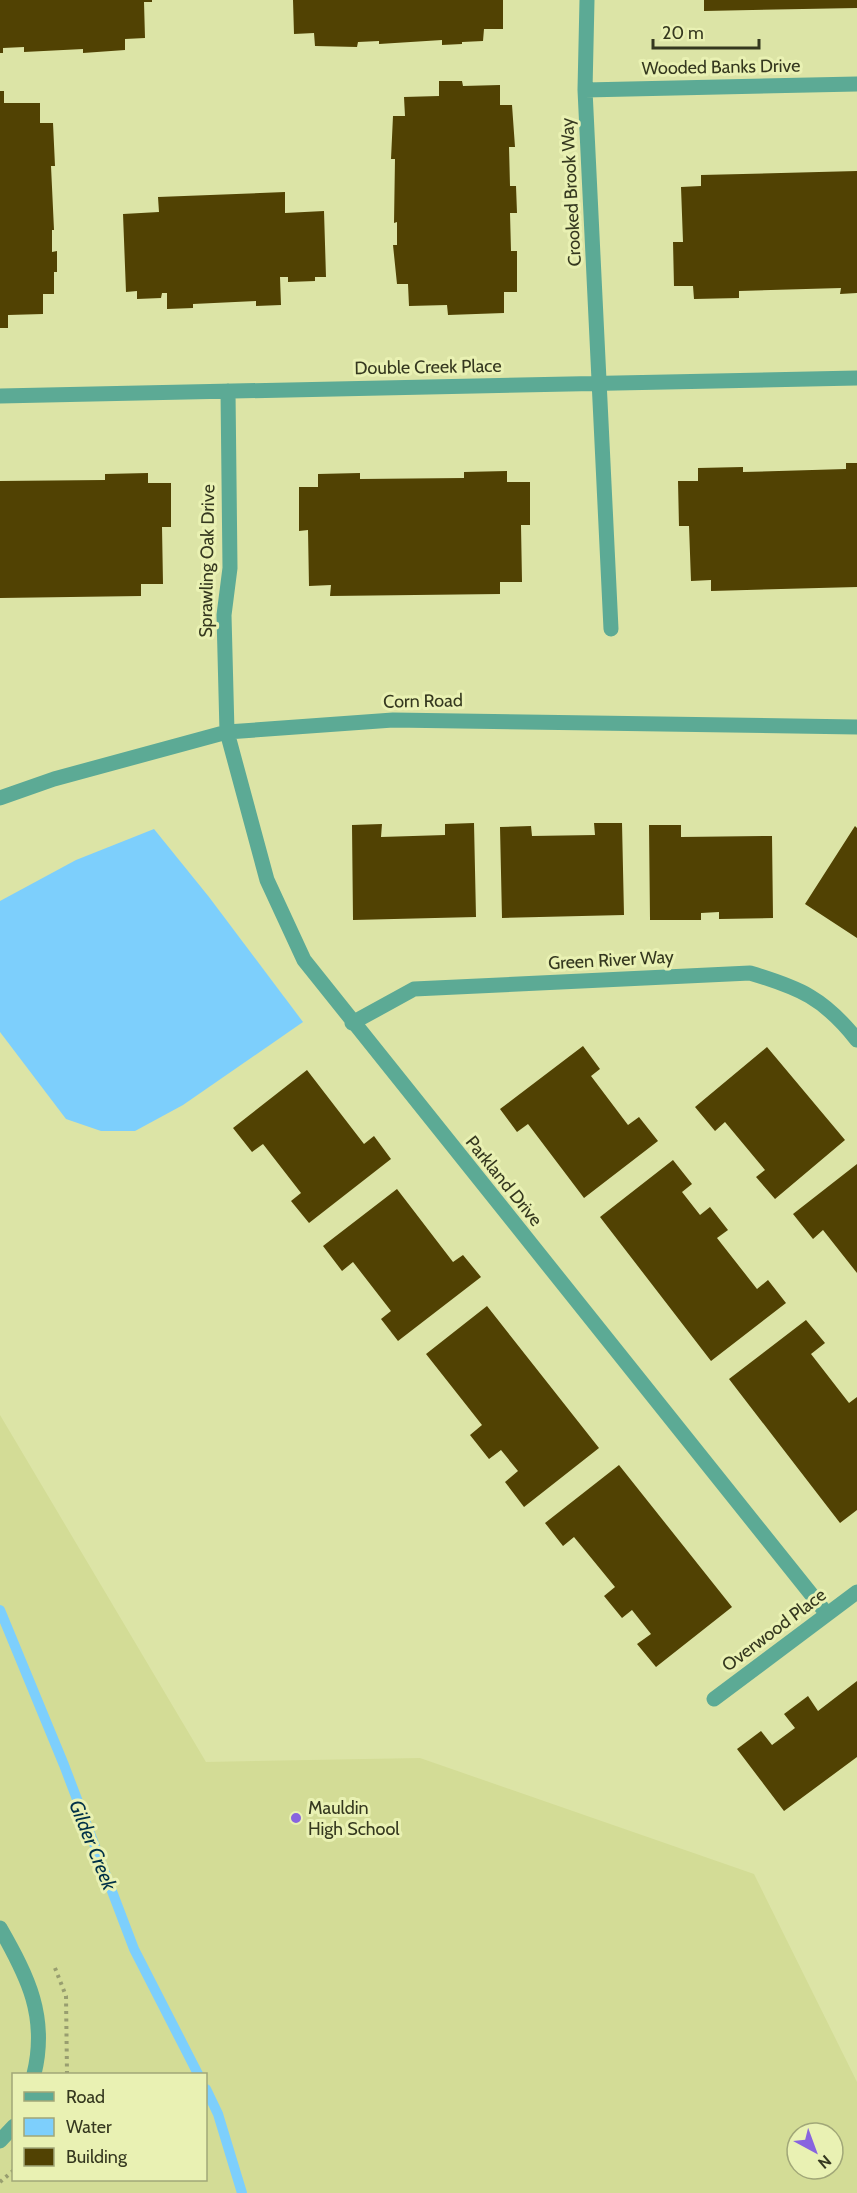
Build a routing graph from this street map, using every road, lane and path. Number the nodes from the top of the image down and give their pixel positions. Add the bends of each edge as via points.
1 (587, 0) edge
2 (857, 84) edge
3 (585, 90) junction
4 (857, 378) edge
5 (599, 383) junction
6 (228, 391) junction
7 (0, 396) edge
8 (611, 629) dead end
9 (857, 727) edge
10 (227, 732) junction
11 (0, 798) edge
12 (352, 1023) junction
13 (857, 1040) edge
14 (857, 1592) edge
15 (827, 1614) junction
16 (714, 1699) dead end
17 (0, 1929) edge
18 (34, 2073) edge
19 (12, 2128) edge
20 (0, 2141) edge
21 (12, 2172) edge
22 (0, 2182) edge

1 - 3 street, Crooked Brook Way
2 - 3 street, Wooded Banks Drive
3 - 5 street, Crooked Brook Way
4 - 5 street, Double Creek Place
5 - 6 street, Double Creek Place
5 - 8 street, Crooked Brook Way
6 - 7 street, Double Creek Place
6 - 10 street, Sprawling Oak Drive via 230,568 224,615
9 - 10 street, Corn Road via 393,720
10 - 11 street, Corn Road via 54,779
10 - 12 street, Parkland Drive via 267,880 304,960
12 - 13 street, Green River Way via 414,989 750,973 797,987 837,1014
12 - 15 street, Parkland Drive
14 - 15 street, Overwood Place
15 - 16 street, Overwood Place
17 - 18 street via 27,1975 40,2031
19 - 20 street
21 - 22 path

